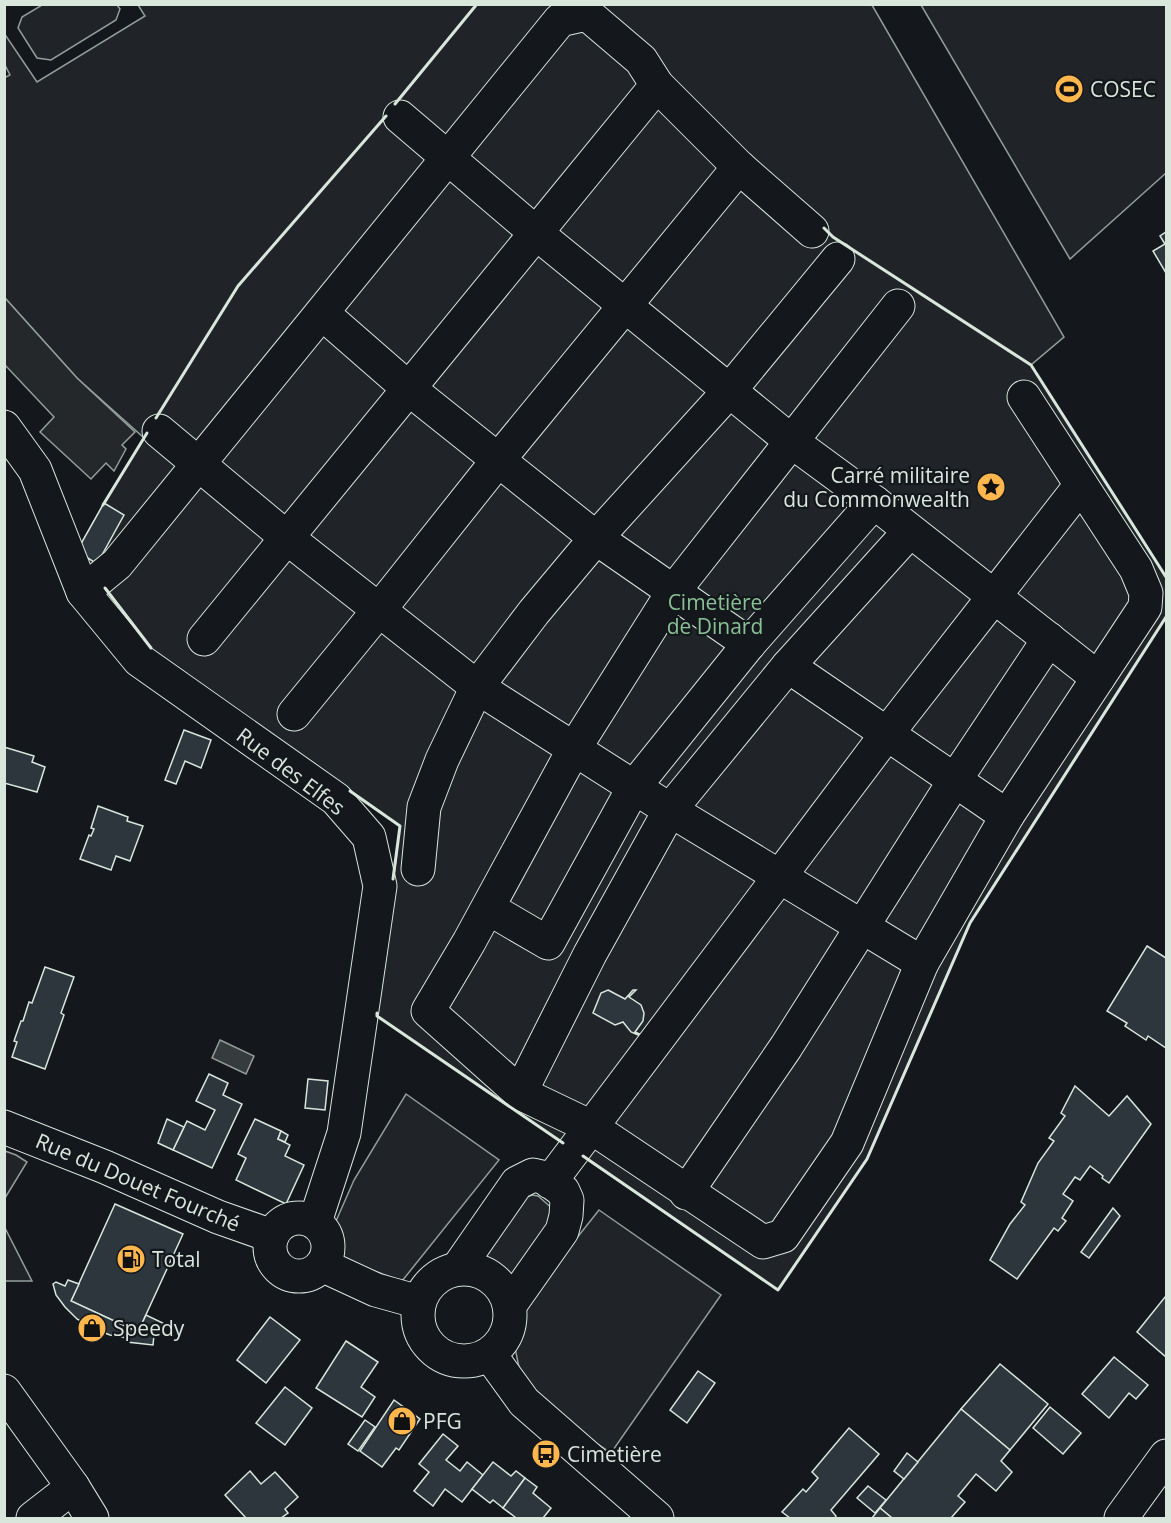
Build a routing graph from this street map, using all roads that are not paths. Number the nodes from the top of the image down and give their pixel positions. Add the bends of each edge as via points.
1 (657, 85) junction
2 (400, 117) dead end
3 (448, 159) junction
4 (739, 167) junction
5 (812, 231) dead end
6 (535, 232) junction
7 (838, 259) dead end
8 (626, 305) junction
9 (898, 306) dead end
10 (322, 313) junction
11 (408, 388) junction
12 (730, 390) junction
13 (1024, 397) dead end
14 (4, 427) edge
15 (159, 431) dead end
16 (791, 441) junction
17 (499, 459) junction
18 (198, 466) junction
19 (1081, 485) junction
20 (874, 502) junction
21 (910, 531) junction
22 (286, 537) junction
23 (596, 538) junction
24 (83, 592) junction
25 (673, 592) junction
26 (994, 596) junction
27 (379, 610) junction
28 (204, 639) dead end
29 (1049, 639) junction
30 (749, 644) junction
31 (788, 666) junction
32 (1098, 678) junction
33 (477, 687) junction
34 (294, 714) dead end
35 (886, 735) junction
36 (574, 749) junction
37 (955, 780) junction
38 (634, 787) junction
39 (670, 810) junction
40 (1007, 816) junction
41 (418, 869) dead end
42 (779, 878) junction
43 (488, 908) junction
44 (861, 928) junction
45 (922, 963) junction
46 (520, 1093) junction
47 (4, 1127) edge
48 (591, 1127) junction
49 (550, 1182) junction
50 (686, 1193) junction
51 (315, 1222) junction
52 (272, 1236) junction
53 (322, 1265) junction
54 (458, 1268) junction
55 (419, 1302) junction
56 (510, 1305) junction
57 (490, 1354) junction
58 (4, 1391) edge
59 (1163, 1468) edge
60 (73, 1487) junction
61 (33, 1518) edge
62 (92, 1518) edge
63 (657, 1518) edge
64 (1121, 1518) edge

1 - 3 main road via 641,60 587,14 560,20
1 - 4 main road
1 - 6 main road
2 - 3 main road
3 - 6 main road
3 - 10 main road
4 - 5 main road
4 - 8 main road
6 - 8 main road
6 - 11 main road
7 - 12 main road
8 - 12 main road
8 - 17 main road
9 - 16 main road
10 - 11 main road
10 - 18 main road
11 - 17 main road
11 - 22 main road
12 - 16 main road
12 - 23 main road
13 - 19 main road
14 - 24 main road, Rue des Elfes via 35,470
15 - 18 main road
16 - 20 main road
16 - 25 main road
17 - 23 main road
17 - 27 main road
18 - 22 main road
18 - 24 main road via 117,564
19 - 26 main road
19 - 32 main road via 1136,569 1146,592 1145,607
20 - 21 main road
20 - 30 main road
21 - 26 main road
21 - 31 main road
22 - 27 main road
22 - 28 main road
23 - 25 main road
23 - 33 main road
24 - 51 main road, Rue des Elfes via 139,660 336,799 369,837 380,886 374,934 344,1133
25 - 30 main road
25 - 36 main road
26 - 29 main road
26 - 35 main road
27 - 33 main road
27 - 34 main road
29 - 32 main road
29 - 37 main road
30 - 38 main road
31 - 35 main road
31 - 39 main road
32 - 40 main road
33 - 36 main road
33 - 41 main road via 424,807
35 - 37 main road
35 - 42 main road
36 - 38 main road
36 - 43 main road
37 - 40 main road
37 - 44 main road
38 - 39 main road
38 - 43 main road via 548,942
39 - 42 main road
39 - 46 main road via 590,954
40 - 45 main road
42 - 44 main road
42 - 48 main road
43 - 46 main road via 428,1011
44 - 45 main road
44 - 50 main road
45 - 50 main road via 847,1143 783,1236 764,1242
46 - 48 main road
47 - 52 main road, Rue du Douet Fourché
48 - 49 main road
48 - 50 main road
49 - 54 main road via 532,1175 518,1183
49 - 56 main road via 563,1191 567,1200 562,1231
51 - 52 main road via 305,1218 285,1221
51 - 53 main road via 328,1245
52 - 53 main road via 271,1255 283,1271 302,1276
53 - 55 main road via 376,1290
54 - 55 main road via 429,1283
54 - 56 main road via 489,1275 501,1285
55 - 57 main road via 422,1334 436,1352 450,1360 466,1362
56 - 57 main road via 509,1329
57 - 63 main road via 524,1402
58 - 60 main road
59 - 64 main road
60 - 61 main road
60 - 62 main road

